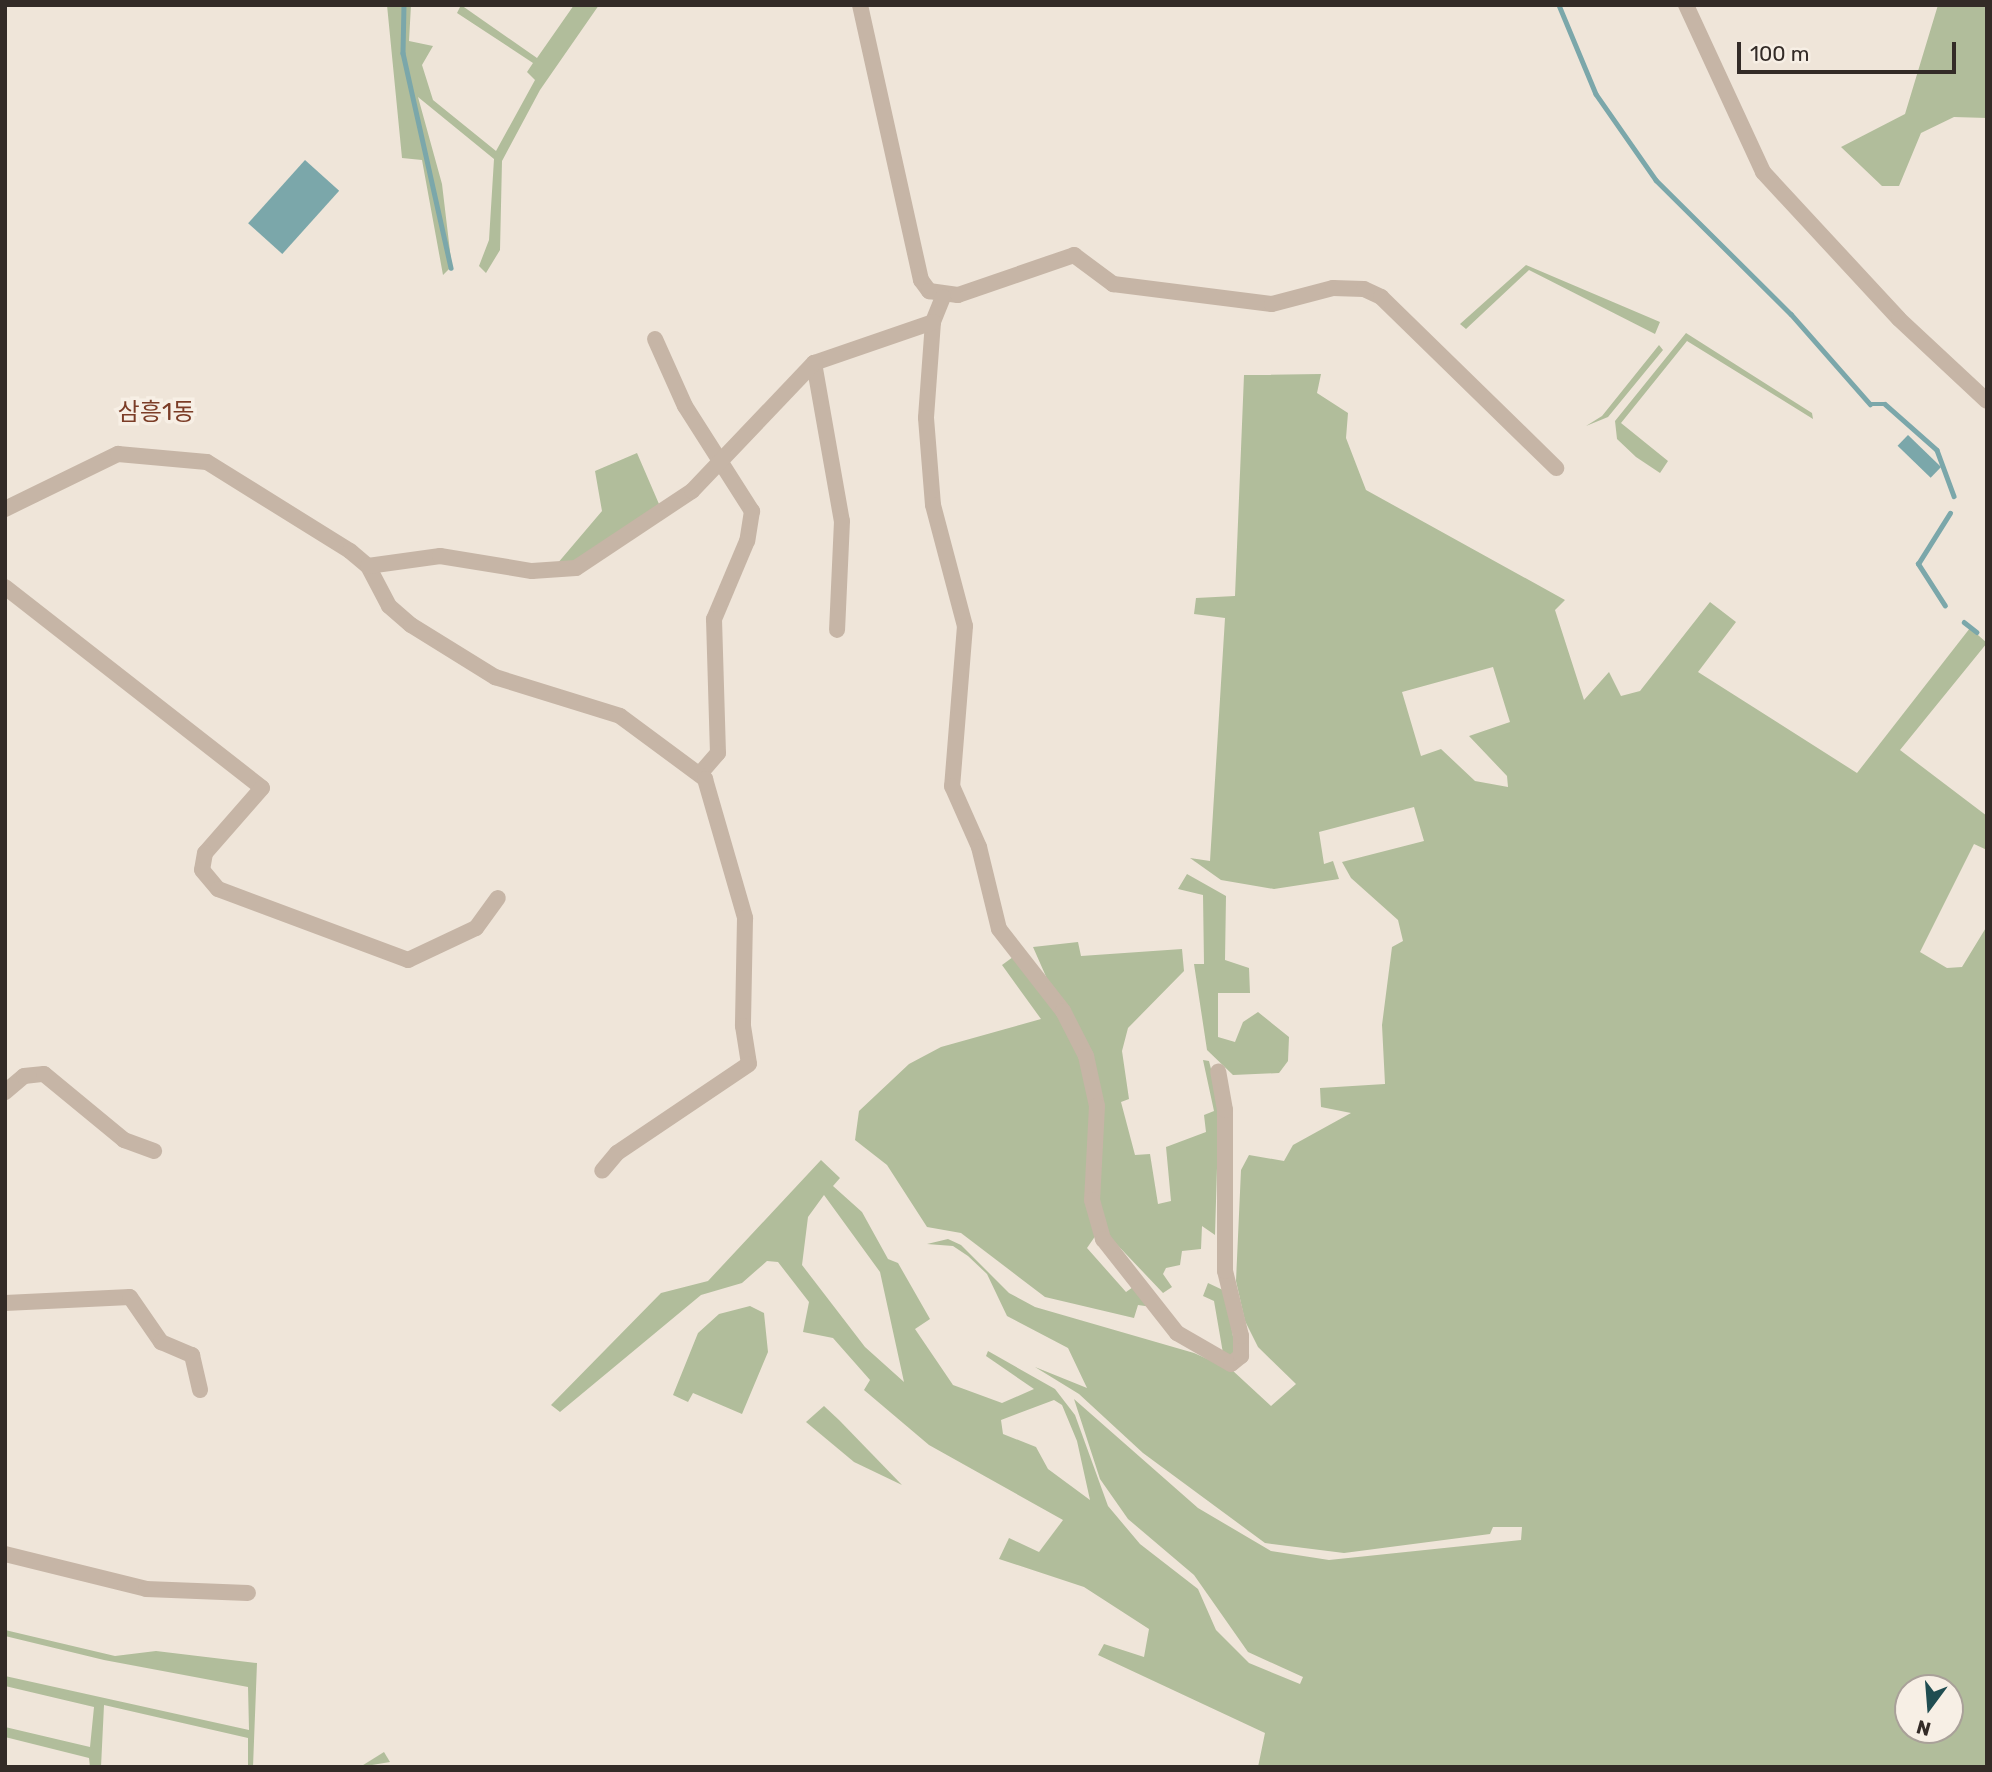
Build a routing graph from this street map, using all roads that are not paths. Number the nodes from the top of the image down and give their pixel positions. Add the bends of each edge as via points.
1 (860, 5) edge
2 (1686, 5) edge
3 (943, 297) junction
4 (933, 322) junction
5 (655, 339) dead end
6 (814, 363) junction
7 (1987, 401) edge
8 (718, 459) junction
9 (1556, 468) dead end
10 (5, 509) edge
11 (368, 566) junction
12 (5, 587) edge
13 (837, 629) dead end
14 (700, 774) junction
15 (498, 898) dead end
16 (1218, 1072) dead end
17 (5, 1092) edge
18 (154, 1151) dead end
19 (602, 1171) dead end
20 (5, 1303) edge
21 (201, 1390) dead end
22 (5, 1554) edge
23 (248, 1593) dead end

1 - 3 street via 921,280
2 - 7 street via 1763,172 1899,319
3 - 4 street
3 - 9 street via 1074,255 1113,284 1272,304 1333,288 1364,289 1381,297
4 - 6 street
4 - 16 street via 926,418 933,505 965,626 952,786 979,848 999,929 1063,1011 1086,1056 1097,1106 1092,1200 1103,1239 1177,1333 1231,1364 1241,1356 1241,1336 1225,1271 1225,1110
5 - 8 street
6 - 8 street
6 - 13 street via 842,521
8 - 11 street via 692,491 568,571 509,569 440,556
8 - 14 street via 744,491 752,519 714,619 718,753
10 - 11 street via 102,459 162,454 221,468
11 - 14 street via 397,616 435,640 522,688 612,712
12 - 15 street via 262,788 205,853 202,870 218,889 408,960 476,928
14 - 19 street via 717,805 742,899 748,956 743,1026 750,1064 617,1153
17 - 18 street via 24,1076 44,1074 124,1140
20 - 21 street via 130,1297 161,1342 192,1356
22 - 23 street via 146,1589

